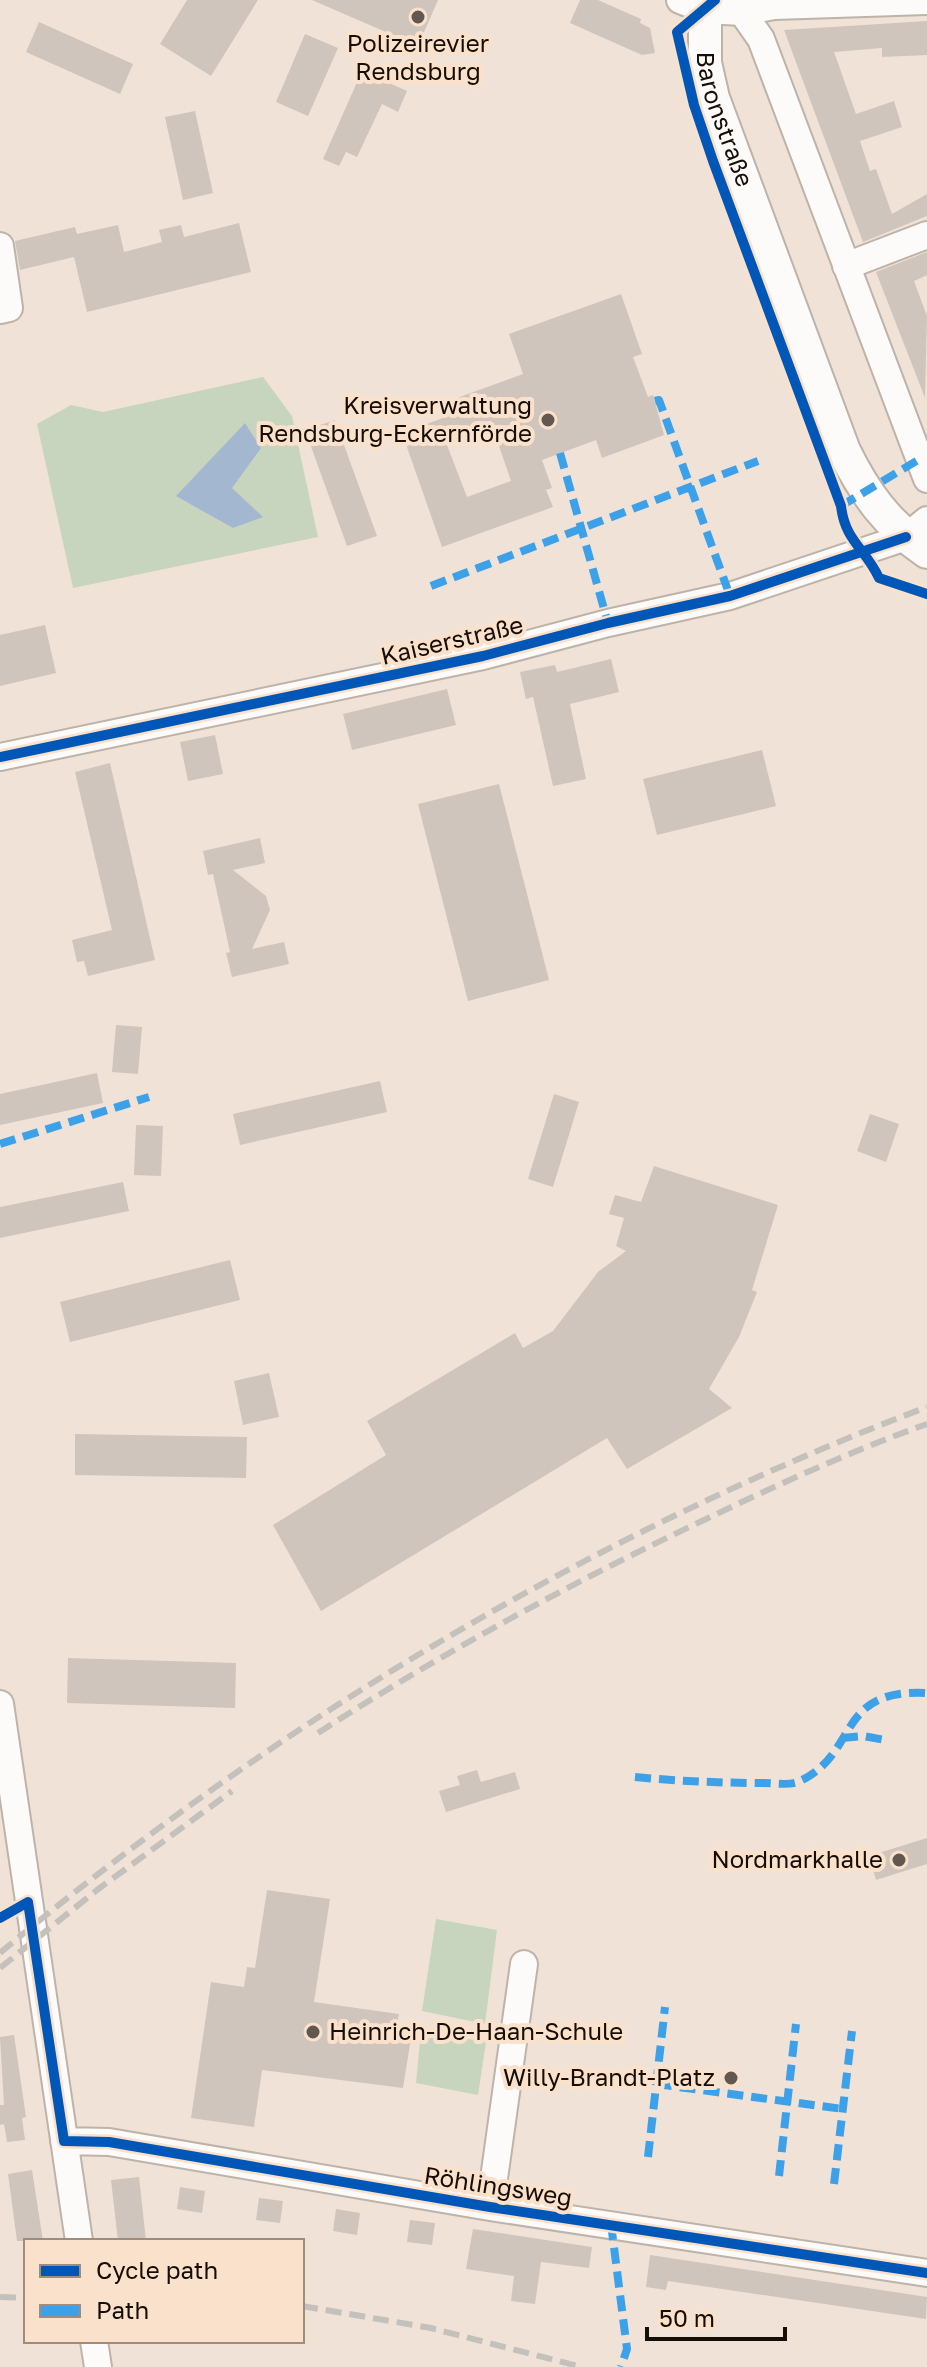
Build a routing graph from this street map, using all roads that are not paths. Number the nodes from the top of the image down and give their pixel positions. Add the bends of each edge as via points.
1 (927, 1) edge
2 (709, 4) edge
3 (927, 235) edge
4 (0, 246) edge
5 (846, 266) junction
6 (0, 310) edge
7 (927, 479) edge
8 (920, 536) edge
9 (0, 757) edge
10 (0, 1704) edge
11 (524, 1964) dead end
12 (64, 2141) junction
13 (490, 2207) junction
14 (79, 2239) edge
15 (927, 2273) edge
16 (94, 2343) edge
17 (98, 2367) edge

1 - 2 street
2 - 5 street via 761,39
2 - 8 main road, Baronstraße via 705,63 713,98 838,437 873,504
3 - 5 street
4 - 6 street via 9,308
5 - 7 street
8 - 9 street, Kaiserstraße via 730,596 483,656
10 - 12 street
11 - 13 street
12 - 13 street, Röhlingsweg via 109,2142
12 - 14 street
13 - 15 street, Röhlingsweg
16 - 17 street

